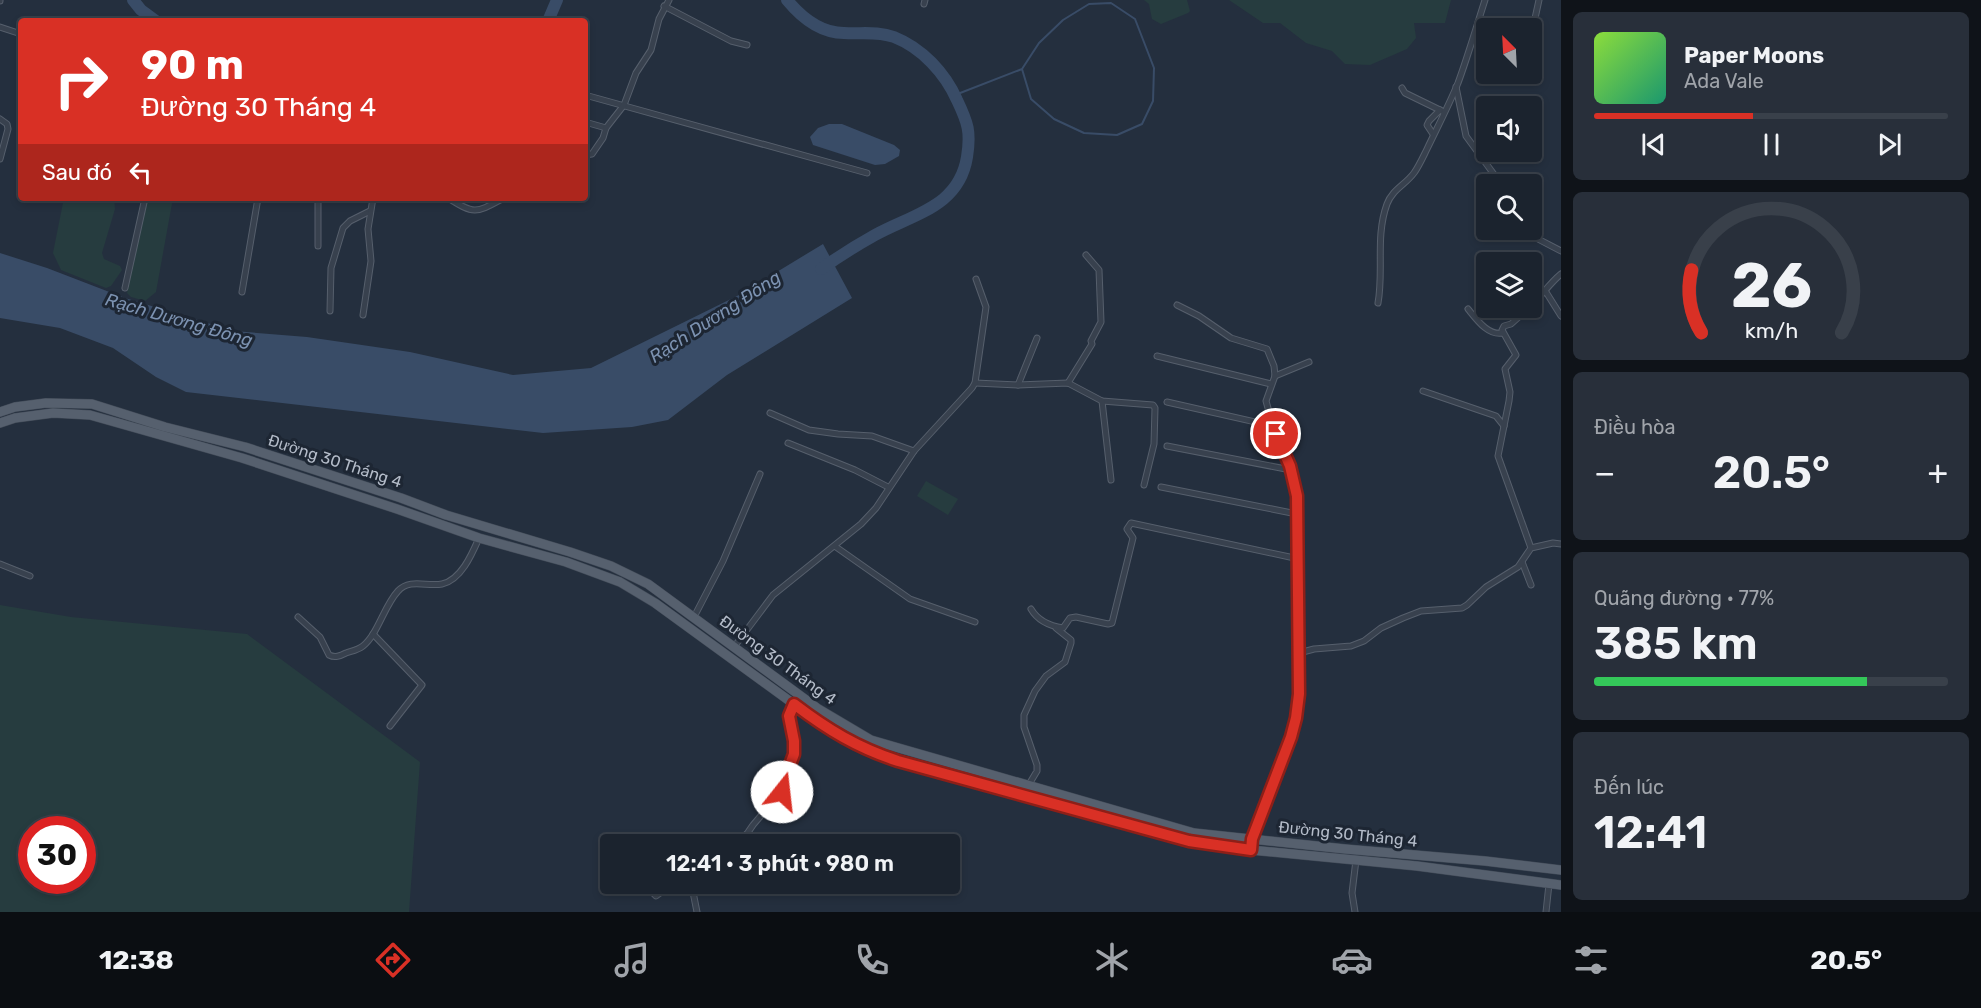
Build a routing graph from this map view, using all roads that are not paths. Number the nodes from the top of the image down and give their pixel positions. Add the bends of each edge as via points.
1 (669, 0) edge
2 (1485, 0) edge
3 (1539, 0) edge
4 (664, 6) junction
5 (1535, 18) edge
6 (0, 27) edge
7 (18, 33) edge
8 (747, 45) dead end
9 (1456, 87) junction
10 (1402, 88) dead end
11 (588, 95) edge
12 (624, 105) junction
13 (1442, 111) junction
14 (0, 118) edge
15 (588, 123) edge
16 (606, 128) junction
17 (1433, 134) junction
18 (0, 155) edge
19 (588, 155) edge
20 (867, 173) dead end
21 (1494, 174) edge
22 (144, 201) edge
23 (257, 201) edge
24 (318, 201) edge
25 (372, 201) edge
26 (453, 201) edge
27 (497, 201) edge
28 (370, 212) junction
29 (1540, 240) edge
30 (318, 246) dead end
31 (1561, 251) edge
32 (1086, 255) dead end
33 (1561, 274) edge
34 (976, 279) dead end
35 (125, 288) dead end
36 (242, 292) dead end
37 (1546, 292) junction
38 (1542, 296) edge
39 (1378, 303) dead end
40 (1177, 305) dead end
41 (1468, 309) dead end
42 (330, 311) dead end
43 (363, 315) dead end
44 (1561, 316) edge
45 (1517, 318) edge
46 (1503, 333) junction
47 (1037, 338) dead end
48 (1157, 356) dead end
49 (1309, 362) dead end
50 (1275, 376) junction
51 (975, 383) junction
52 (1068, 383) junction
53 (1271, 384) junction
54 (1018, 385) junction
55 (1423, 391) dead end
56 (1102, 401) junction
57 (1167, 402) dead end
58 (92, 404) junction
59 (0, 412) edge
60 (770, 413) dead end
61 (90, 415) junction
62 (0, 423) edge
63 (1273, 426) junction
64 (1504, 426) junction
65 (788, 443) dead end
66 (1167, 446) dead end
67 (245, 447) junction
68 (914, 451) junction
69 (242, 458) junction
70 (1291, 470) junction
71 (760, 474) dead end
72 (1111, 480) dead end
73 (1144, 485) dead end
74 (888, 487) junction
75 (1161, 487) dead end
76 (401, 498) junction
77 (397, 509) junction
78 (1298, 514) junction
79 (479, 538) junction
80 (1561, 544) edge
81 (836, 547) junction
82 (1531, 548) junction
83 (570, 552) junction
84 (1299, 559) junction
85 (566, 562) junction
86 (1522, 562) junction
87 (0, 564) edge
88 (30, 576) dead end
89 (1531, 585) dead end
90 (1031, 609) dead end
91 (298, 617) dead end
92 (694, 617) junction
93 (975, 622) dead end
94 (1053, 626) junction
95 (373, 634) junction
96 (731, 651) junction
97 (1299, 653) junction
98 (794, 704) junction
99 (390, 726) dead end
100 (902, 750) junction
101 (898, 761) junction
102 (995, 776) junction
103 (992, 786) junction
104 (1028, 786) junction
105 (747, 834) edge
106 (1252, 839) junction
107 (1251, 850) junction
108 (1356, 860) junction
109 (1485, 861) junction
110 (1561, 870) edge
111 (1482, 875) junction
112 (1550, 884) junction
113 (1561, 885) edge
114 (694, 894) edge
115 (698, 912) edge
116 (1355, 912) edge
117 (1546, 912) edge

1 - 4 street
2 - 9 street
3 - 5 street
4 - 8 street via 731,41
4 - 12 street via 651,50 636,73
6 - 7 street
9 - 13 street
9 - 21 street via 1466,136
10 - 13 street
11 - 12 street
12 - 16 street
12 - 20 street
13 - 17 street
13 - 17 street via 1427,125
14 - 18 street via 8,129
15 - 16 street
16 - 19 street via 603,138
17 - 39 street via 1413,173 1388,200 1379,244
22 - 35 street
23 - 36 street
24 - 30 street
25 - 28 street
26 - 27 street via 477,210
28 - 42 street via 343,228 331,268
28 - 43 street via 370,261
29 - 31 street
32 - 52 street via 1099,270 1100,325
33 - 37 street
34 - 51 street via 986,307
37 - 38 street
37 - 44 street
40 - 50 street via 1231,338 1267,349
41 - 46 street via 1491,332
45 - 46 street via 1504,326
46 - 64 street via 1516,355 1505,369 1510,392
47 - 54 street
48 - 53 street
49 - 50 street
50 - 53 street
51 - 54 street
51 - 68 street
52 - 54 street
52 - 56 street
53 - 63 street via 1266,401
55 - 64 street via 1496,416
56 - 72 street
56 - 73 street via 1155,408 1154,444
57 - 63 street
58 - 59 main road, Đường 30 Tháng 4 via 46,403
58 - 61 main road
58 - 67 main road, Đường 30 Tháng 4
60 - 68 street via 809,430 872,436
61 - 62 main road, Đường 30 Tháng 4 via 53,413
61 - 69 main road, Đường 30 Tháng 4
63 - 70 street
64 - 82 street via 1498,456
65 - 74 street
66 - 70 street
67 - 69 main road
67 - 76 main road, Đường 30 Tháng 4
68 - 74 street
69 - 77 main road, Đường 30 Tháng 4
70 - 78 street
71 - 92 street
74 - 81 street via 876,508
75 - 78 street
76 - 77 main road
76 - 83 main road, Đường 30 Tháng 4
77 - 79 main road, Đường 30 Tháng 4
78 - 84 street
79 - 85 main road, Đường 30 Tháng 4
79 - 95 street via 466,563 450,581 413,583 398,591
80 - 82 street
81 - 93 street via 910,599
81 - 96 street via 773,595
82 - 86 street
83 - 85 main road
83 - 92 main road, Đường 30 Tháng 4 via 648,584
84 - 94 street via 1131,523 1127,529 1133,538 1112,623 1076,617 1070,618 1063,628
84 - 97 street
85 - 96 main road, Đường 30 Tháng 4 via 620,582
86 - 89 street
86 - 97 street via 1462,608 1421,611 1392,622 1351,646
87 - 88 street
90 - 94 street via 1035,616
91 - 95 street via 320,637 332,657 359,649
92 - 96 main road, Đường 30 Tháng 4
94 - 104 street via 1072,641 1065,662 1046,676 1024,715 1024,728 1037,765
95 - 99 street via 422,685
96 - 98 main road, Đường 30 Tháng 4
96 - 100 main road, Đường 30 Tháng 4 via 843,725
97 - 106 street via 1296,718
98 - 101 main road, Đường 30 Tháng 4 via 846,740
98 - 105 street via 789,716 794,754 782,792
100 - 101 main road
100 - 102 main road, Đường 30 Tháng 4
101 - 103 main road, Đường 30 Tháng 4
102 - 103 main road
102 - 104 main road, Đường 30 Tháng 4
103 - 107 main road, Đường 30 Tháng 4 via 1189,841
104 - 106 main road, Đường 30 Tháng 4 via 1194,833
106 - 107 main road
106 - 109 main road, Đường 30 Tháng 4
107 - 108 main road, Đường 30 Tháng 4
108 - 111 main road, Đường 30 Tháng 4
108 - 116 street via 1352,893
109 - 110 main road, Đường 30 Tháng 4
109 - 111 main road
111 - 112 main road, Đường 30 Tháng 4
112 - 113 main road, Đường 30 Tháng 4
112 - 117 street
114 - 115 street

